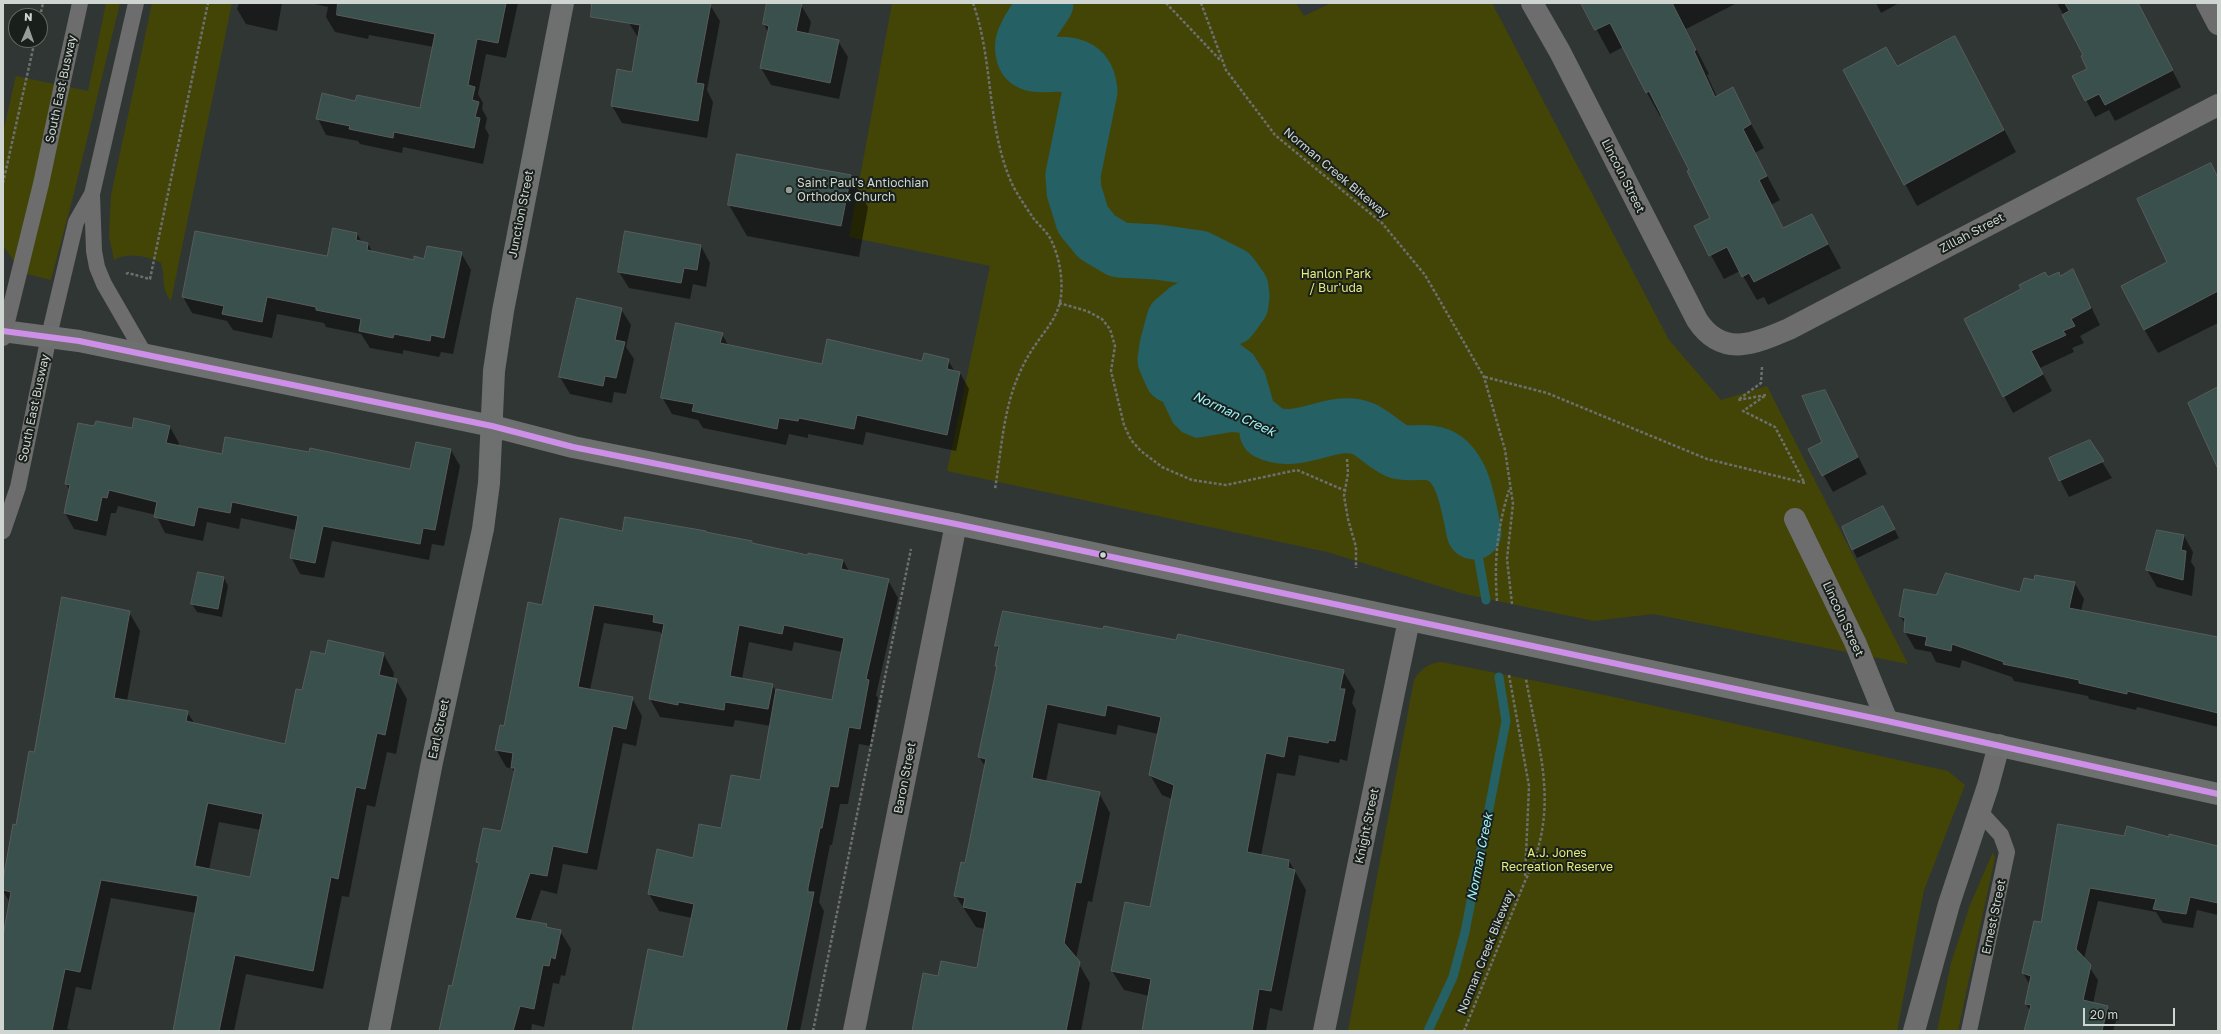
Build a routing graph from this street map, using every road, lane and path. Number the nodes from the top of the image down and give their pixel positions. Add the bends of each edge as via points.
1 (80, 3) edge
2 (136, 3) edge
3 (208, 3) edge
4 (563, 3) edge
5 (973, 3) edge
6 (1166, 3) edge
7 (1201, 3) edge
8 (1532, 3) edge
9 (2207, 3) edge
10 (2218, 23) edge
11 (33, 48) edge
12 (1223, 62) junction
13 (2218, 105) edge
14 (3, 183) edge
15 (92, 194) junction
16 (121, 276) dead end
17 (1059, 303) junction
18 (3, 331) edge
19 (49, 336) junction
20 (3, 338) edge
21 (1765, 339) junction
22 (1720, 342) joint
23 (145, 354) junction
24 (1484, 377) junction
25 (492, 426) junction
26 (1347, 459) dead end
27 (995, 489) dead end
28 (1509, 489) junction
29 (1346, 491) junction
30 (1795, 519) dead end
31 (956, 524) junction
32 (3, 531) edge
33 (911, 549) dead end
34 (1356, 568) dead end
35 (1497, 601) dead end
36 (1512, 604) dead end
37 (1409, 620) junction
38 (1509, 676) dead end
39 (1526, 679) dead end
40 (1887, 721) junction
41 (1998, 745) junction
42 (2218, 794) edge
43 (1980, 812) junction
44 (1525, 881) junction
45 (379, 1031) edge
46 (813, 1031) edge
47 (854, 1031) edge
48 (1324, 1031) edge
49 (1464, 1031) edge
50 (1914, 1031) edge
51 (1969, 1031) edge

1 - 20 lane, South East Busway, bridge via 41,184
2 - 15 lane, South East Busway
3 - 16 path via 150,279 128,272
4 - 25 main road, Junction Street via 504,304 494,371
5 - 17 path via 981,25 988,63 995,129 1013,186 1034,219 1050,237 1058,256
6 - 12 path
7 - 12 path, Norman Creek Bikeway
8 - 22 street, Lincoln Street via 1560,52 1697,320 1704,332
9 - 10 street
11 - 14 path
12 - 24 path, Norman Creek Bikeway via 1226,70 1275,135 1382,223 1425,275
13 - 21 street, Zillah Street via 1789,329
15 - 19 lane, South East Busway via 76,222
15 - 23 lane, South East Busway via 97,267 104,284
17 - 27 path via 1050,326 1024,363 1012,393
17 - 29 path via 1087,311 1102,319 1110,329 1115,346 1111,371 1124,425 1141,451 1162,467 1192,480 1226,485 1296,470
18 - 19 main road
19 - 23 main road
19 - 32 lane, South East Busway via 18,487
21 - 22 street, Zillah Street via 1742,344
21 - 24 path via 1761,383 1738,400 1766,395 1743,411 1775,427 1805,483 1707,459 1547,393
23 - 25 main road
24 - 28 path, Norman Creek Bikeway via 1505,450
25 - 31 main road via 573,447
25 - 45 main road, Earl Street via 483,529 431,769
26 - 29 path
28 - 35 path, Norman Creek Bikeway via 1495,554
28 - 36 path, Norman Creek Bikeway via 1513,504 1507,559
29 - 34 path via 1348,519 1356,547
30 - 40 street, Lincoln Street via 1855,642
31 - 37 main road
31 - 47 street, Baron Street
33 - 46 path
37 - 40 main road
37 - 48 street, Knight Street
38 - 44 path, Norman Creek Bikeway via 1529,786
39 - 44 path, Norman Creek Bikeway via 1545,783 1546,803 1541,844
40 - 41 main road
41 - 42 main road
41 - 43 street
43 - 50 street via 1949,904
43 - 51 lane, Ernest Street via 2001,835 2007,852
44 - 49 path, Norman Creek Bikeway

